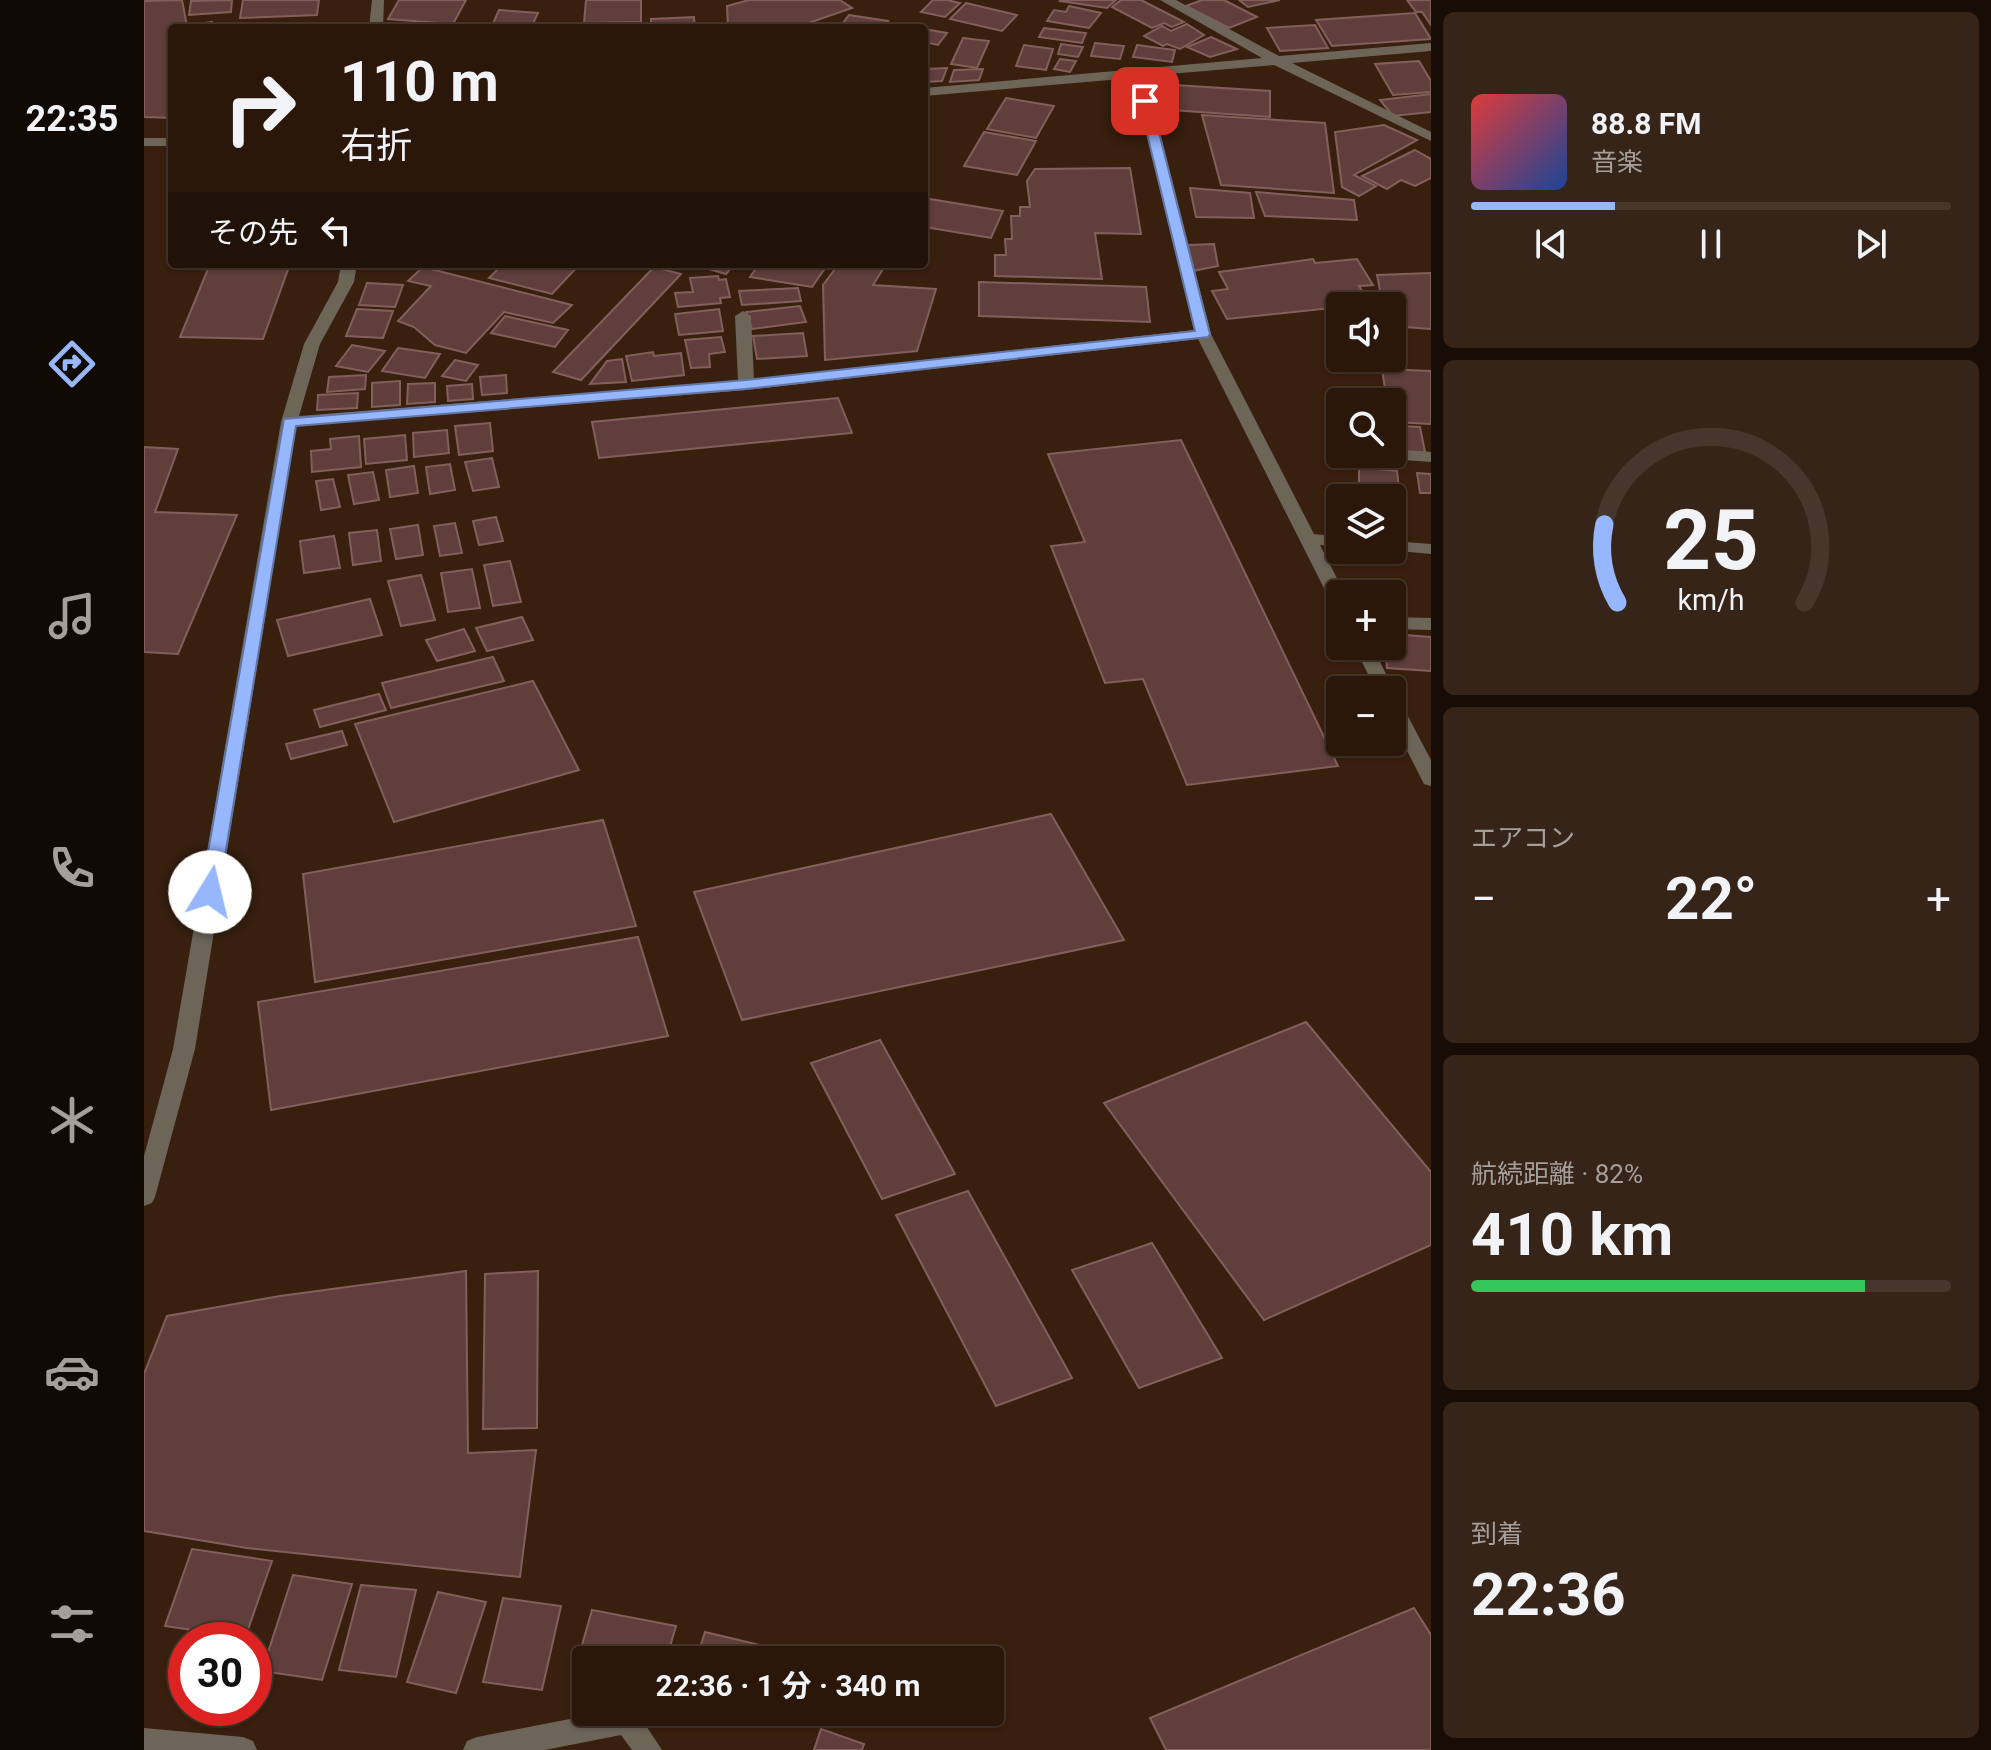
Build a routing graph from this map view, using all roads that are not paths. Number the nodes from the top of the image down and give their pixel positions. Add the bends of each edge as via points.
1 (378, 0) edge
2 (1166, 0) edge
3 (376, 24) edge
4 (1431, 47) edge
5 (1279, 62) junction
6 (1138, 72) junction
7 (928, 92) edge
8 (1431, 137) edge
9 (144, 142) edge
10 (168, 142) edge
11 (348, 268) edge
12 (743, 316) dead end
13 (1203, 334) junction
14 (746, 385) junction
15 (289, 422) junction
16 (1406, 455) edge
17 (1431, 457) edge
18 (1308, 539) junction
19 (1326, 541) edge
20 (1406, 547) edge
21 (1431, 549) edge
22 (1329, 580) edge
23 (1406, 623) edge
24 (1431, 624) edge
25 (1406, 730) edge
26 (1431, 779) edge
27 (144, 1197) edge
28 (144, 1741) edge
29 (243, 1750) edge
30 (477, 1750) edge
31 (648, 1750) edge

1 - 3 street
2 - 5 street
4 - 5 street
5 - 6 street
5 - 8 street
6 - 7 street
6 - 13 street
9 - 10 street
11 - 15 street via 312,344
12 - 14 street
13 - 14 street
13 - 18 street
14 - 15 street
15 - 27 street via 184,1049
16 - 17 street
18 - 19 street
18 - 22 street
20 - 21 street
23 - 24 street
25 - 26 street
28 - 29 street
30 - 31 street via 627,1721

